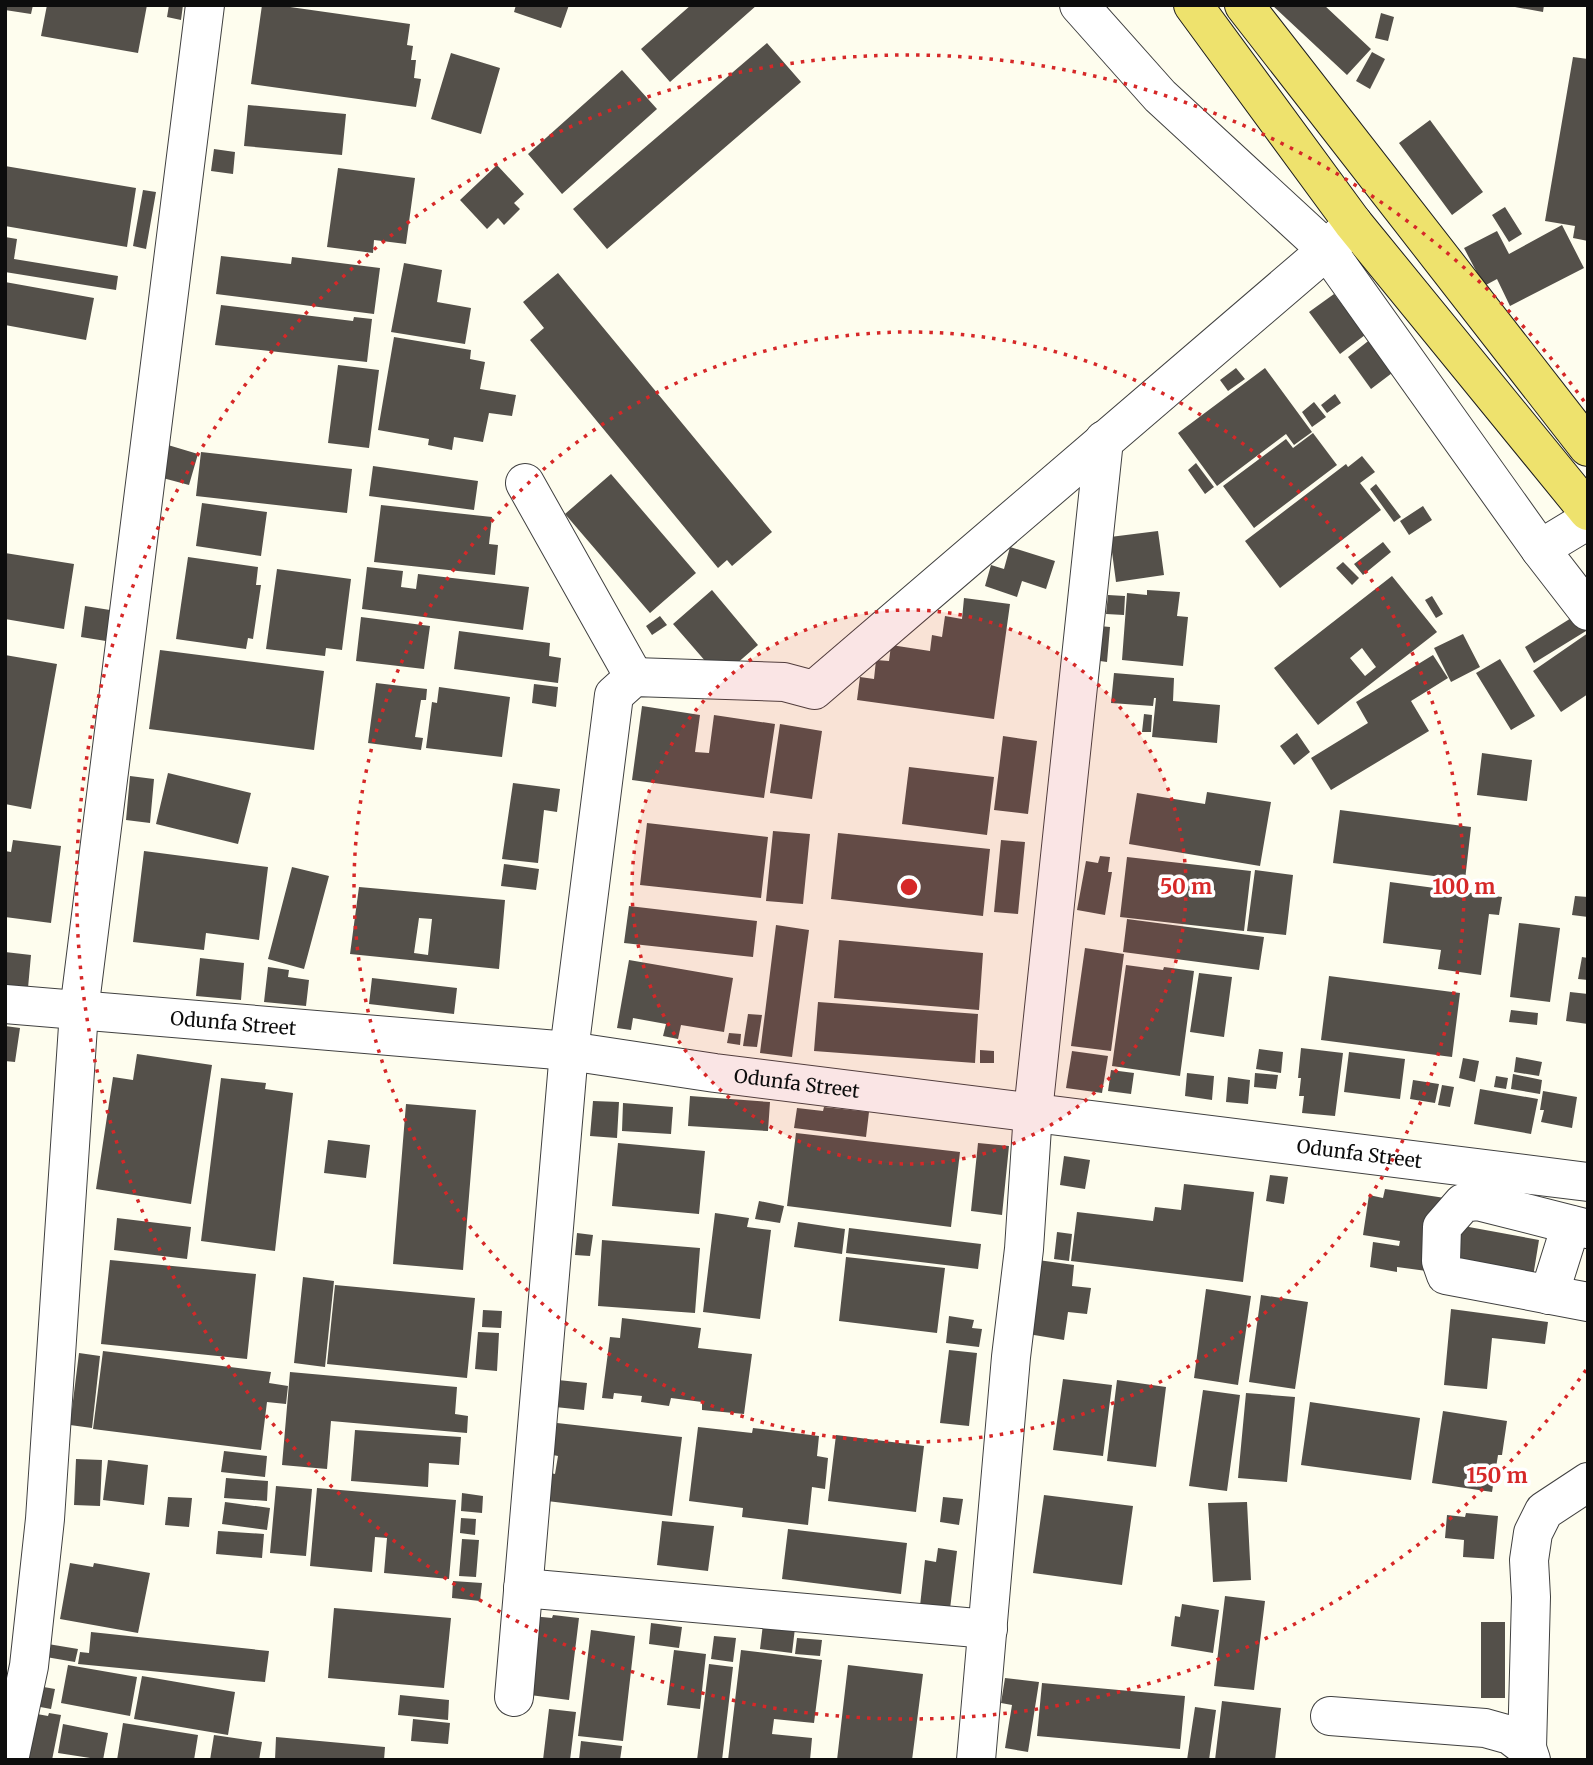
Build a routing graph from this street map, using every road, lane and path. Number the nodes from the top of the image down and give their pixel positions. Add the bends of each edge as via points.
1 (205, 5) edge
2 (1079, 5) edge
3 (1194, 5) edge
4 (1244, 5) edge
5 (1353, 223) junction
6 (1327, 250) junction
7 (1104, 440) junction
8 (1588, 445) edge
9 (525, 483) dead end
10 (1588, 511) edge
11 (1588, 520) edge
12 (1540, 549) junction
13 (1588, 611) edge
14 (634, 677) junction
15 (5, 1004) edge
16 (79, 1011) junction
17 (569, 1051) junction
18 (1034, 1112) junction
19 (1588, 1182) edge
20 (1579, 1227) edge
21 (1549, 1295) junction
22 (1588, 1302) edge
23 (1588, 1482) edge
24 (523, 1588) junction
25 (988, 1629) junction
26 (514, 1697) dead end
27 (1331, 1716) dead end
28 (1529, 1754) edge
29 (9, 1760) edge
30 (975, 1760) edge

1 - 16 street
2 - 6 street via 1160,96
3 - 5 main road
4 - 8 main road
5 - 6 street
5 - 10 main road
6 - 7 street
6 - 12 street
7 - 14 street via 814,690 784,682
7 - 18 street
9 - 14 street
11 - 12 street
12 - 13 street
14 - 17 street via 614,695
15 - 16 street, Odunfa Street
16 - 17 street, Odunfa Street
16 - 29 street via 45,1519 29,1666
17 - 18 street, Odunfa Street
17 - 24 street
18 - 19 street, Odunfa Street
18 - 25 street
20 - 21 street
20 - 21 street via 1478,1201 1463,1203 1442,1227 1441,1261 1446,1275
21 - 22 street
23 - 28 street via 1544,1511 1533,1533 1529,1560
24 - 25 street
24 - 26 street
25 - 30 street
27 - 28 street via 1485,1728 1510,1735

